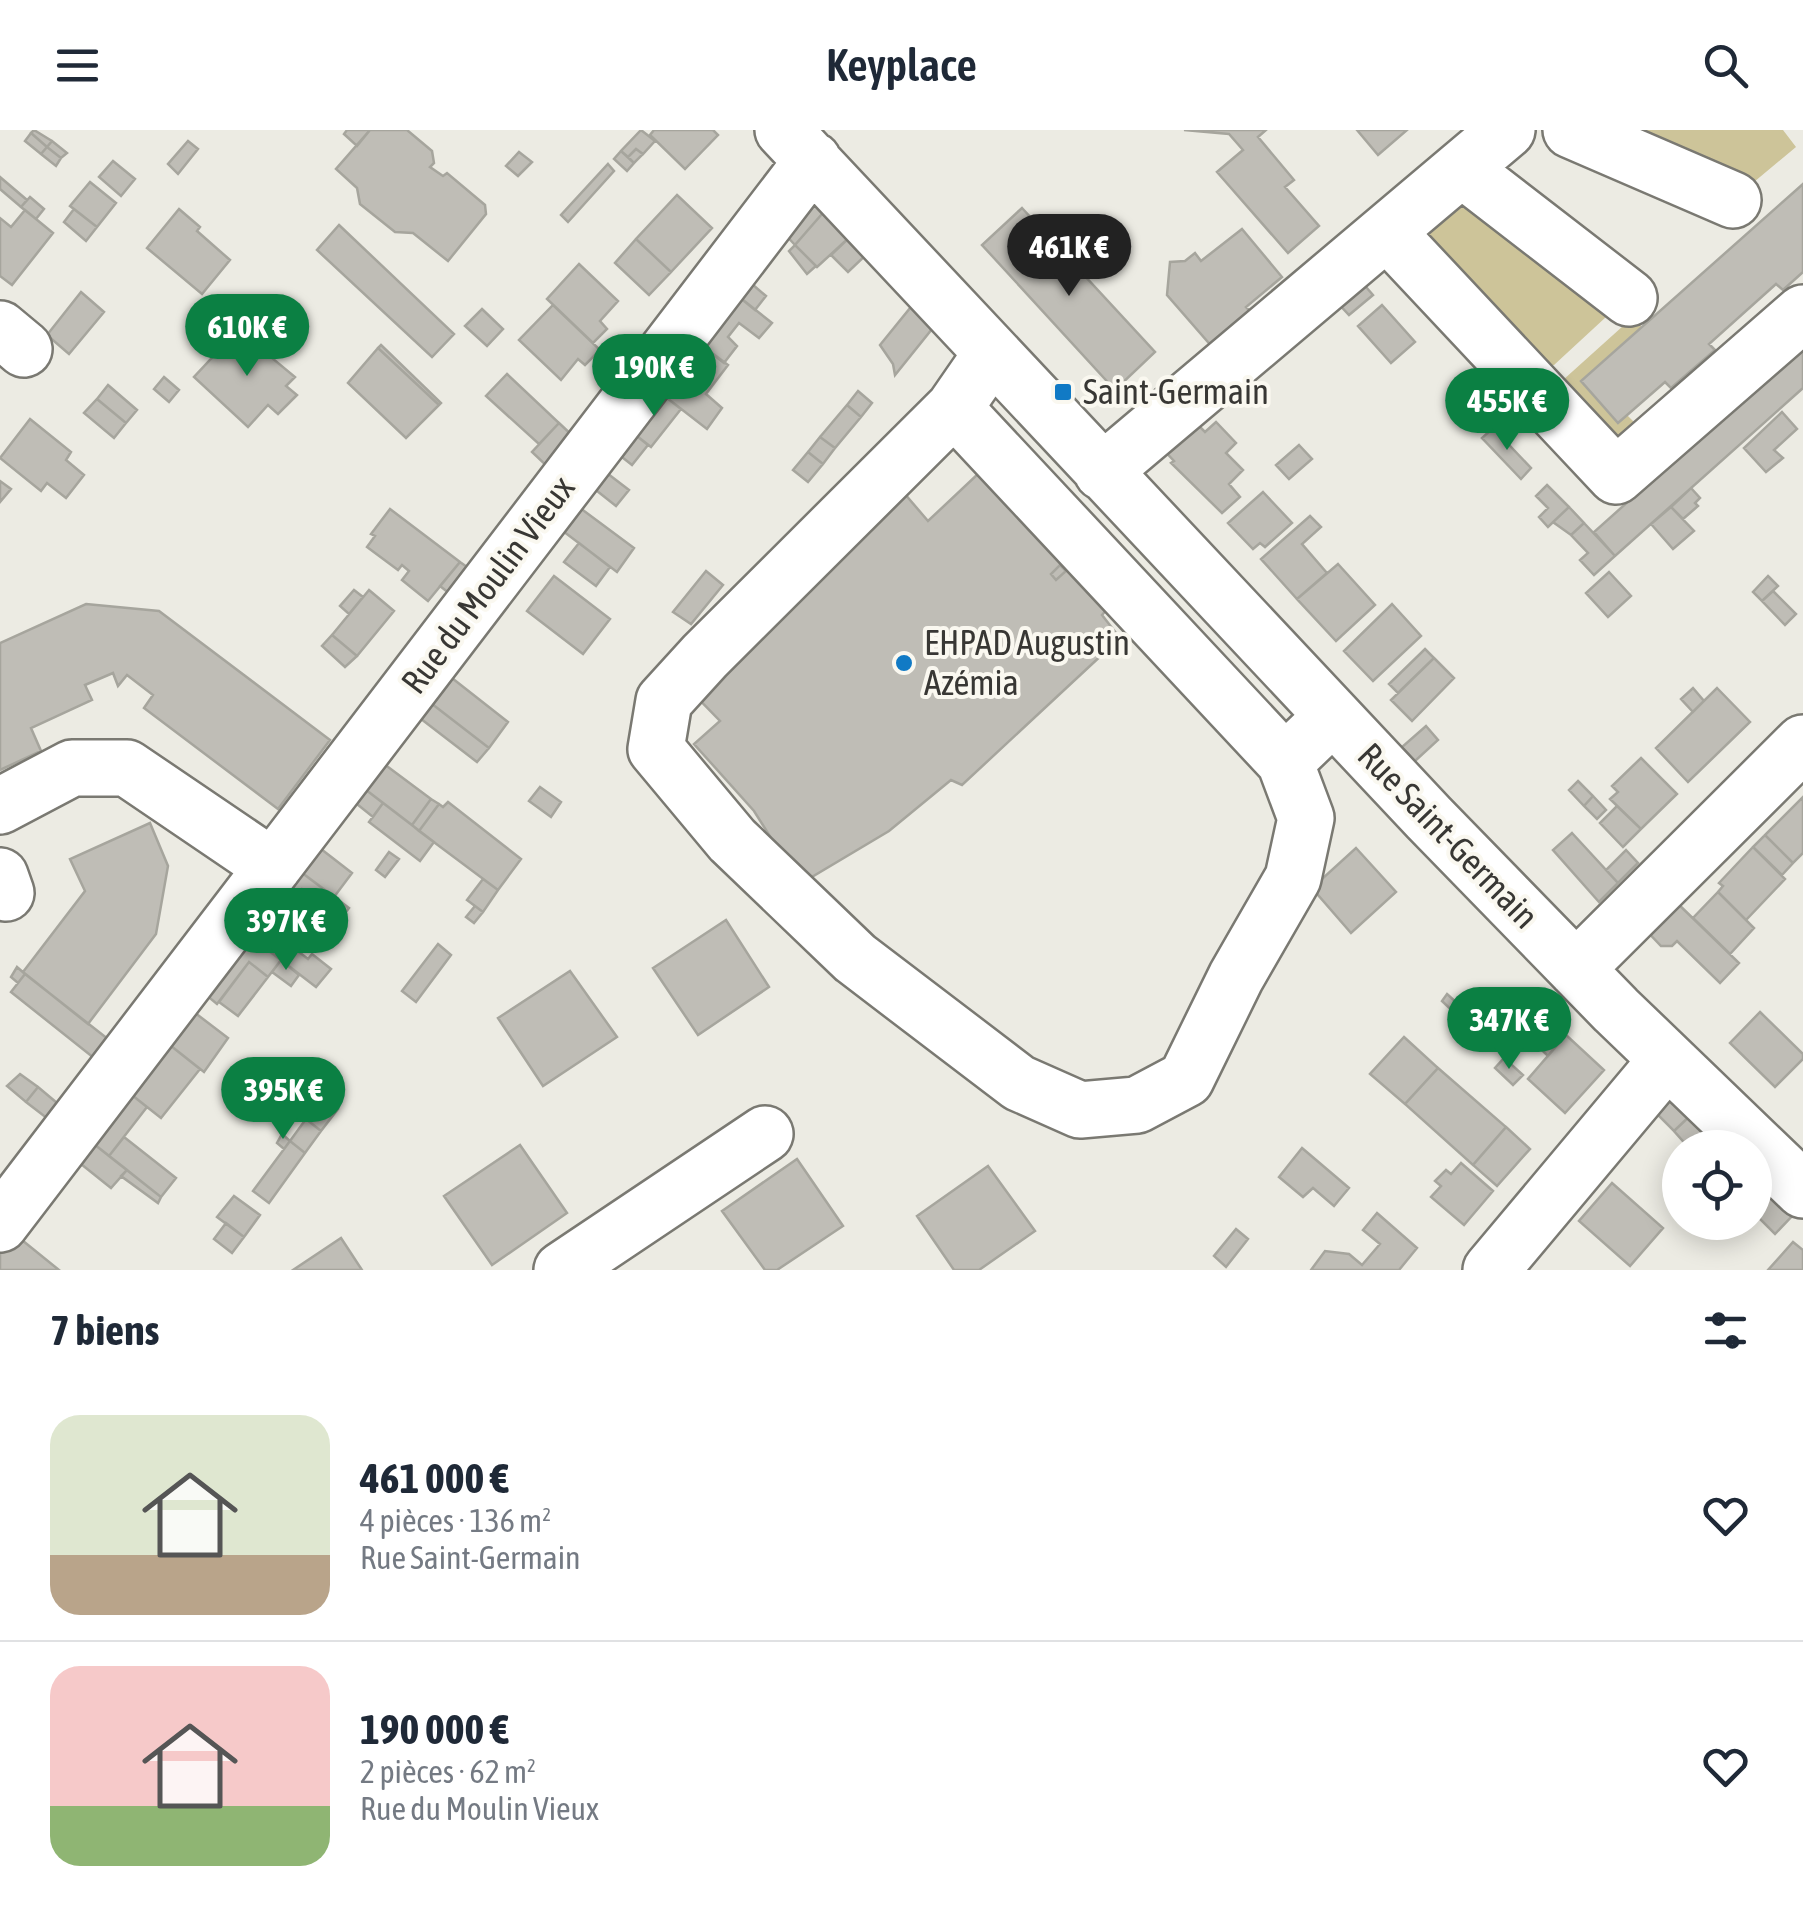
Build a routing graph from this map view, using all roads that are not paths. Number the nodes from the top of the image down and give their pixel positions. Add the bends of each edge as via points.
1 (1507, 130) edge
2 (1571, 130) edge
3 (798, 145) edge
4 (1462, 170) junction
5 (1732, 200) dead end
6 (1387, 232) junction
7 (1629, 298) dead end
8 (1803, 313) edge
9 (992, 353) junction
10 (954, 408) junction
11 (1102, 472) junction
12 (1332, 716) junction
13 (1803, 743) edge
14 (1285, 762) junction
15 (0, 806) edge
16 (272, 867) junction
17 (1576, 969) junction
18 (1667, 1060) junction
19 (765, 1134) dead end
20 (1803, 1190) edge
21 (0, 1224) edge
22 (562, 1270) edge
23 (1491, 1270) edge

1 - 4 street
2 - 5 street
3 - 9 street, Rue Saint-Germain
3 - 16 street, Rue du Moulin Vieux
4 - 6 street
4 - 7 street
6 - 8 street via 1616,476
6 - 11 street
9 - 10 street
9 - 11 street, Rue Saint-Germain
10 - 14 street
10 - 14 street via 664,701 656,749 732,840 855,958 1019,1083 1080,1110 1137,1105 1186,1079 1293,878 1306,818
11 - 12 street, Rue Saint-Germain
12 - 14 street
12 - 17 street, Rue Saint-Germain
13 - 17 street
15 - 16 street via 72,768 127,768
16 - 21 street, Rue du Moulin Vieux
17 - 18 street, Rue Saint-Germain
18 - 20 street, Rue Saint-Germain
18 - 23 street
19 - 22 street

